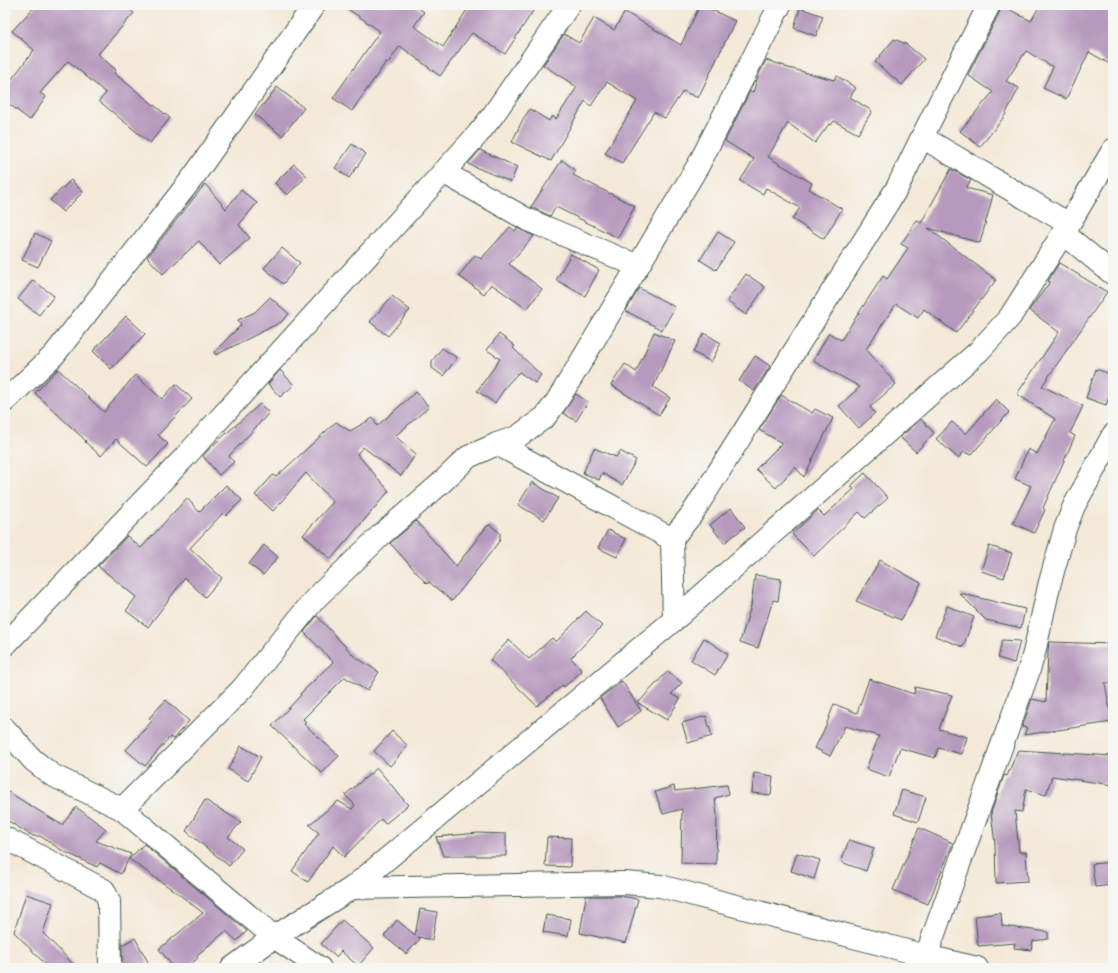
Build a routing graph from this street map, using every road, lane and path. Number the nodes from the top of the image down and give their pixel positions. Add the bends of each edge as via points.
1 (314, 5) edge
2 (569, 5) edge
3 (989, 5) edge
4 (773, 8) edge
5 (922, 136) junction
6 (1113, 150) edge
7 (443, 172) junction
8 (1066, 229) junction
9 (638, 266) junction
10 (1113, 274) edge
11 (5, 401) edge
12 (1113, 435) edge
13 (497, 444) junction
14 (672, 539) junction
15 (674, 620) junction
16 (5, 645) edge
17 (5, 729) edge
18 (122, 809) junction
19 (5, 838) edge
20 (352, 888) junction
21 (274, 937) junction
22 (926, 956) junction
23 (110, 968) edge
24 (232, 968) edge
25 (320, 968) edge
26 (977, 968) edge

1 - 11 street via 194,176 59,349
2 - 7 street via 493,115
3 - 5 street
4 - 9 street via 699,164
5 - 8 street
5 - 14 street via 897,188 875,225 692,514
6 - 8 street
7 - 9 street via 528,220
7 - 16 street via 184,458
8 - 10 street
8 - 15 street via 1010,316 979,352
9 - 13 street via 545,417 517,437
12 - 22 street via 1074,506 1065,529 1028,673
13 - 14 street
13 - 18 street via 468,457 381,535 314,600 242,689
14 - 15 street
15 - 20 street
17 - 18 street via 33,760 52,775
18 - 21 street
19 - 23 street via 104,890 108,901
20 - 21 street
20 - 22 street via 625,883 660,886
21 - 24 street
21 - 25 street
22 - 26 street

